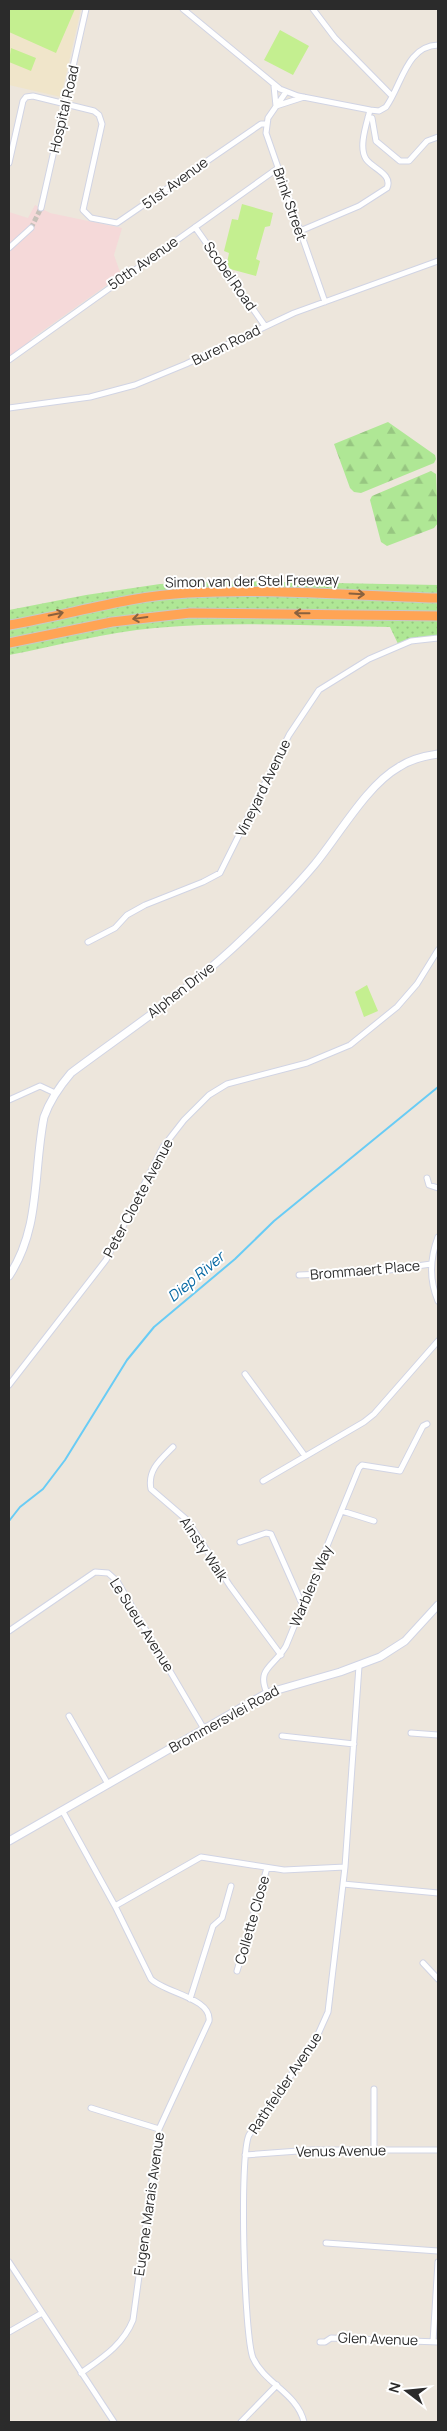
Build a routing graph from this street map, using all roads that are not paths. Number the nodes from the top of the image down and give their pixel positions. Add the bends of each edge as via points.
1 (86, 9) edge
2 (183, 9) edge
3 (313, 9) edge
4 (438, 45) edge
5 (274, 85) junction
6 (286, 92) junction
7 (392, 96) junction
8 (304, 97) junction
9 (65, 104) junction
10 (276, 106) junction
11 (370, 110) junction
12 (368, 117) junction
13 (266, 124) junction
14 (438, 137) edge
15 (9, 163) edge
16 (278, 168) junction
17 (41, 208) tunnel mouth
18 (195, 227) junction
19 (31, 228) tunnel mouth
20 (300, 231) junction
21 (9, 248) edge
22 (438, 261) edge
23 (325, 302) junction
24 (266, 326) junction
25 (9, 360) edge
26 (9, 408) edge
27 (438, 598) edge
28 (438, 616) edge
29 (9, 625) edge
30 (438, 638) edge
31 (9, 643) edge
32 (438, 754) edge
33 (88, 942) dead end
34 (438, 950) edge
35 (55, 1093) junction
36 (9, 1100) edge
37 (427, 1178) dead end
38 (438, 1188) edge
39 (438, 1236) edge
40 (431, 1264) junction
41 (299, 1275) dead end
42 (9, 1276) edge
43 (438, 1301) edge
44 (438, 1341) edge
45 (245, 1374) dead end
46 (9, 1385) edge
47 (427, 1424) dead end
48 (173, 1447) dead end
49 (305, 1456) junction
50 (263, 1481) dead end
51 (342, 1511) junction
52 (374, 1521) dead end
53 (240, 1542) dead end
54 (438, 1605) edge
55 (303, 1606) junction
56 (9, 1631) edge
57 (281, 1656) junction
58 (359, 1666) junction
59 (268, 1693) junction
60 (69, 1716) dead end
61 (204, 1729) junction
62 (411, 1733) dead end
63 (438, 1735) edge
64 (282, 1736) dead end
65 (354, 1744) junction
66 (108, 1784) junction
67 (62, 1810) junction
68 (9, 1839) edge
69 (345, 1867) junction
70 (266, 1868) junction
71 (343, 1884) junction
72 (231, 1886) dead end
73 (438, 1893) edge
74 (115, 1906) junction
75 (423, 1963) dead end
76 (237, 1971) dead end
77 (438, 1979) edge
78 (190, 1999) junction
79 (374, 2089) dead end
80 (90, 2108) dead end
81 (159, 2129) junction
82 (374, 2150) junction
83 (438, 2150) edge
84 (245, 2155) junction
85 (326, 2243) dead end
86 (438, 2251) edge
87 (9, 2262) edge
88 (438, 2262) edge
89 (42, 2313) junction
90 (9, 2332) edge
91 (320, 2342) dead end
92 (435, 2342) edge
93 (81, 2373) junction
94 (277, 2385) junction
95 (114, 2422) edge
96 (241, 2422) edge
97 (304, 2422) edge

1 - 9 street, Hospital Road
2 - 5 street
3 - 7 street via 335,38
4 - 7 street via 426,46 416,53
5 - 6 street
5 - 10 street
6 - 8 street
6 - 10 street
7 - 11 street via 383,108
8 - 10 street
8 - 11 street
9 - 13 street, 51st Avenue via 94,111 101,121 83,210 91,218 114,223 122,222 204,162 261,124
9 - 15 street via 31,96 24,99
9 - 17 street, Hospital Road
10 - 13 street
11 - 12 street
12 - 14 street via 374,122 376,141 400,161 409,161 427,141
12 - 20 street via 363,153 386,177 387,188 360,206
13 - 16 street, Brink Street
16 - 18 street, 50th Avenue
16 - 20 street, Brink Street
18 - 24 street, Scobel Road
18 - 25 street, 50th Avenue
19 - 21 street
20 - 23 street, Brink Street
22 - 23 street, Buren Road
23 - 24 street, Buren Road
24 - 26 street, Buren Road via 135,385 90,397
29 -> 27 highway, Simon van der Stel Freeway via 142,597 187,593 320,592
28 -> 31 highway via 190,614 112,622
30 - 33 street, Vineyard Avenue via 411,642 368,659 319,690 289,735 220,873 145,905 127,915 115,928
32 - 35 street, Alphen Drive via 410,761 386,776 315,864 233,948 202,976 71,1073
34 - 46 street, Peter Cloete Avenue via 398,1007 350,1045 307,1063 227,1084 209,1095 163,1147 106,1260
35 - 36 street via 40,1086
35 - 42 street, Alphen Drive via 40,1136 30,1230 22,1254
37 - 38 street via 429,1185
39 - 40 street
40 - 41 street, Brommaert Place via 375,1272
40 - 43 street
44 - 49 street via 374,1414
45 - 49 street
47 - 51 street, Warblers Way via 400,1471 362,1465
48 - 57 street, Ainsty Walk via 155,1465 149,1482 151,1489 187,1520
49 - 50 street
51 - 52 street
51 - 55 street, Warblers Way
53 - 55 street via 271,1534
54 - 58 street, Brommersvlei Road via 405,1641
55 - 57 street, Warblers Way
56 - 61 street, Le Sueur Avenue via 95,1572 108,1573 117,1581
57 - 59 street, Warblers Way via 264,1672
58 - 59 street, Brommersvlei Road
58 - 65 street, Rathfelder Avenue
59 - 61 street, Brommersvlei Road
60 - 66 street
61 - 66 street, Brommersvlei Road
62 - 63 street
64 - 65 street
65 - 69 street, Rathfelder Avenue
66 - 67 street, Brommersvlei Road
67 - 68 street, Brommersvlei Road
67 - 74 street, Eugene Marais Avenue
69 - 70 street
69 - 71 street, Rathfelder Avenue
70 - 74 street via 196,1858
70 - 76 street, Collette Close
71 - 73 street
71 - 84 street, Rathfelder Avenue via 331,1992 323,2026 249,2135
72 - 78 street via 222,1918 213,1926
74 - 78 street, Eugene Marais Avenue via 152,1979
75 - 77 street
78 - 81 street, Eugene Marais Avenue via 206,2007 209,2021
79 - 82 street
80 - 81 street
81 - 93 street, Eugene Marais Avenue via 132,2320 112,2351
82 - 83 street, Venus Avenue
82 - 84 street, Venus Avenue
84 - 94 street, Rathfelder Avenue via 248,2338 256,2362
85 - 86 street
87 - 89 street
88 - 92 street
89 - 90 street
89 - 93 street
91 - 92 street, Glen Avenue via 331,2338
93 - 95 street
94 - 96 street
94 - 97 street, Rathfelder Avenue via 300,2408

